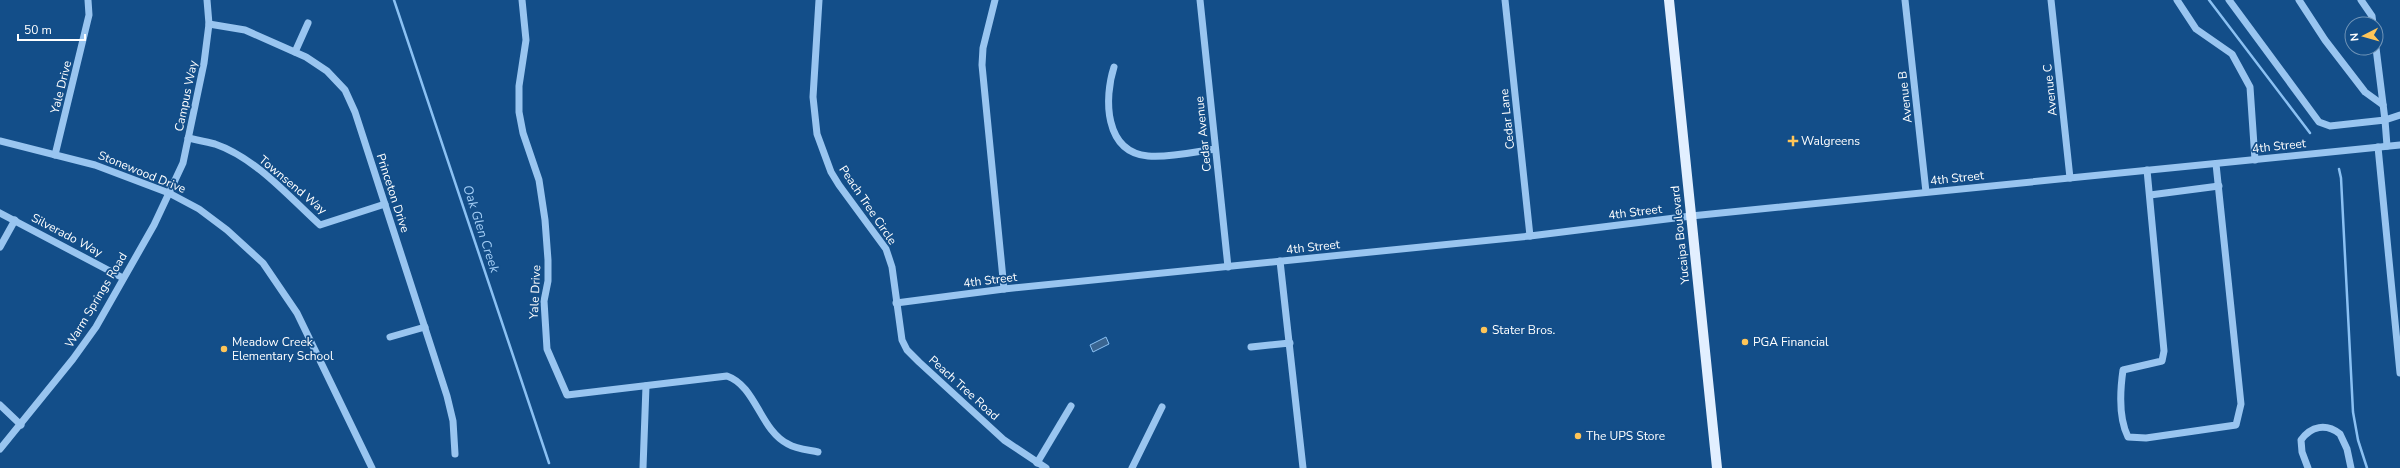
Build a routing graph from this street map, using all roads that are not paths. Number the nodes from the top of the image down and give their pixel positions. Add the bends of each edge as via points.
1 (88, 0) edge
2 (207, 0) edge
3 (522, 0) edge
4 (819, 0) edge
5 (996, 0) edge
6 (1200, 0) edge
7 (1505, 0) edge
8 (1669, 0) edge
9 (1905, 0) edge
10 (2051, 0) edge
11 (2177, 0) edge
12 (2229, 0) edge
13 (2299, 0) edge
14 (2361, 0) edge
15 (2372, 16) edge
16 (308, 23) dead end
17 (209, 24) junction
18 (296, 52) junction
19 (2377, 56) edge
20 (1114, 67) dead end
21 (2383, 105) junction
22 (2400, 115) edge
23 (2385, 120) junction
24 (188, 138) junction
25 (0, 141) edge
26 (2400, 145) edge
27 (2387, 146) junction
28 (2378, 147) junction
29 (1215, 149) junction
30 (55, 155) junction
31 (2255, 160) junction
32 (2216, 164) junction
33 (2148, 170) junction
34 (2070, 178) junction
35 (2219, 186) junction
36 (1926, 192) junction
37 (169, 193) junction
38 (2150, 195) junction
39 (385, 204) junction
40 (0, 213) edge
41 (1692, 216) junction
42 (15, 220) junction
43 (1530, 236) junction
44 (0, 247) edge
45 (1280, 261) junction
46 (1228, 267) junction
47 (123, 278) junction
48 (1004, 289) junction
49 (896, 303) junction
50 (425, 327) junction
51 (390, 337) dead end
52 (1290, 343) junction
53 (1251, 347) dead end
54 (2400, 373) edge
55 (646, 386) junction
56 (0, 406) edge
57 (1071, 406) dead end
58 (1162, 407) dead end
59 (21, 425) junction
60 (0, 449) edge
61 (818, 452) dead end
62 (455, 454) dead end
63 (1037, 463) junction
64 (372, 468) edge
65 (642, 468) edge
66 (1046, 468) edge
67 (1132, 468) edge
68 (1303, 468) edge
69 (1717, 468) edge
70 (2308, 468) edge
71 (2351, 468) edge

1 - 30 street, Yale Drive via 89,15
2 - 17 street, Campus Way
3 - 55 street, Yale Drive via 526,40 519,112 523,133 539,180 545,220 548,260 548,281 544,301 547,349 567,395
4 - 49 street, Peach Tree Circle via 813,97 817,134 839,185 886,249 892,267
5 - 48 street via 983,48 982,65
6 - 29 street, Cedar Avenue
7 - 43 street, Cedar Lane
8 - 41 main road, Yucaipa Boulevard
9 - 36 street, Avenue B
10 - 34 street, Avenue C
11 - 31 street via 2196,29 2232,54 2250,87
12 - 23 street via 2319,122 2330,126
13 - 21 street via 2309,18 2365,92
14 - 15 street
16 - 18 street
17 - 18 street, Princeton Drive via 245,30
17 - 24 street, Campus Way
18 - 39 street, Princeton Drive via 327,71 345,90 355,112
19 - 21 street
20 - 29 street via 1108,85 1108,107 1114,131 1123,145 1147,156
21 - 23 street
22 - 23 street
23 - 27 street
24 - 37 street, Campus Way via 182,163
24 - 39 street, Townsend Way via 216,145 237,155 260,171 320,225
25 - 30 street, Stonewood Drive
26 - 27 street, 4th Street
27 - 28 street, 4th Street
28 - 31 street, 4th Street
28 - 54 street
29 - 46 street, Cedar Avenue
30 - 37 street, Stonewood Drive via 95,164
31 - 32 street, 4th Street
32 - 33 street, 4th Street
32 - 35 street
33 - 34 street, 4th Street
33 - 38 street
34 - 36 street, 4th Street
35 - 38 street
35 - 38 street via 2240,413 2236,425 2146,438 2128,437 2124,428 2120,389 2123,370 2162,361 2164,351
36 - 41 street, 4th Street
37 - 47 street, Warm Springs Road
37 - 64 street, Stonewood Drive via 200,209 227,230 263,263 278,282 311,338
39 - 50 street, Princeton Drive
40 - 42 street, Silverado Way
41 - 43 street, 4th Street
41 - 69 main road, Yucaipa Boulevard
42 - 44 street
42 - 47 street, Silverado Way
43 - 45 street, 4th Street
45 - 46 street, 4th Street
45 - 52 street
46 - 48 street, 4th Street
47 - 59 street, Warm Springs Road via 84,345
48 - 49 street, 4th Street
49 - 63 street, Peach Tree Road via 902,340 907,350 1004,440
50 - 51 street
50 - 62 street, Princeton Drive via 453,421
52 - 53 street
52 - 68 street
55 - 61 street, Yale Drive via 727,376 738,380 768,426 788,444
55 - 65 street
56 - 59 street
57 - 63 street
58 - 67 street
59 - 60 street, Warm Springs Road
63 - 66 street, Peach Tree Road
70 - 71 street via 2301,440 2308,432 2319,427 2330,428 2340,434

